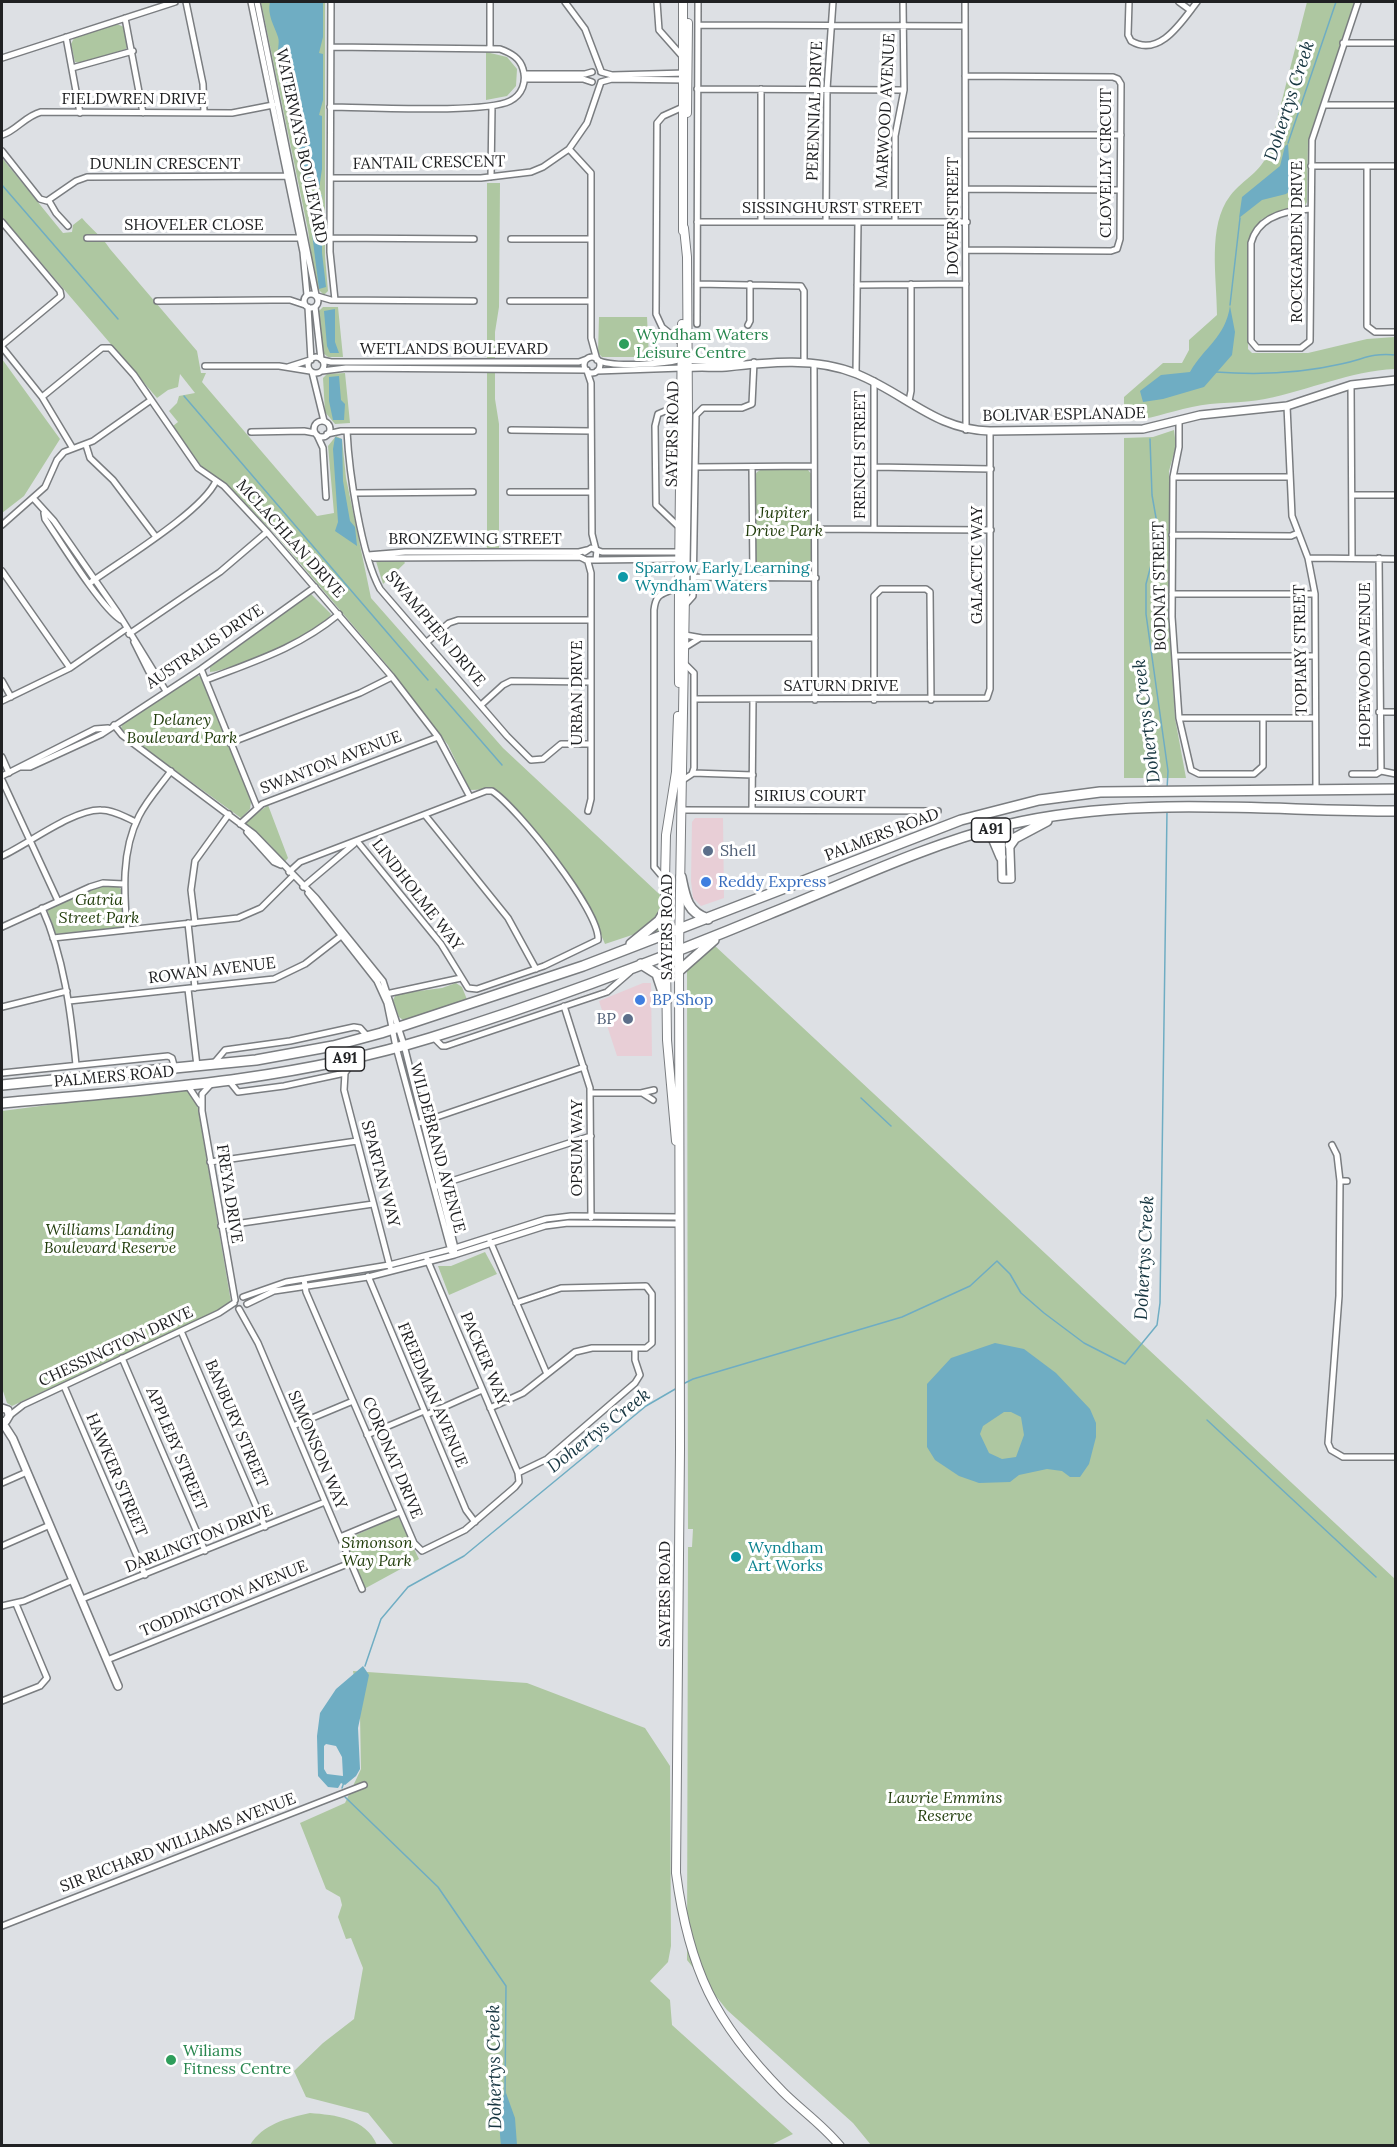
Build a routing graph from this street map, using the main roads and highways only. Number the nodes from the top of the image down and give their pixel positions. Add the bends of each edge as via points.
1 (682, 2) edge
2 (687, 2) edge
3 (685, 77) junction
4 (684, 159) junction
5 (684, 299) junction
6 (685, 363) junction
7 (685, 414) junction
8 (681, 555) junction
9 (682, 635) junction
10 (1395, 789) edge
11 (1002, 808) junction
12 (1395, 811) edge
13 (1060, 815) junction
14 (1005, 826) junction
15 (982, 832) junction
16 (1010, 845) road end
17 (1001, 857) road end
18 (681, 877) junction
19 (665, 911) junction
20 (708, 919) junction
21 (680, 930) junction
22 (723, 933) junction
23 (665, 935) junction
24 (625, 950) junction
25 (679, 950) junction
26 (665, 956) junction
27 (638, 965) junction
28 (680, 970) junction
29 (666, 1001) junction
30 (2, 1085) edge
31 (5, 1104) edge
32 (680, 1181) junction
33 (840, 2145) edge

1 - 3 main road, SAYERS ROAD
2 - 3 main road, SAYERS ROAD
3 - 4 main road, SAYERS ROAD
3 - 4 main road, SAYERS ROAD
4 - 5 main road, SAYERS ROAD
5 - 6 main road, SAYERS ROAD
5 - 6 main road, SAYERS ROAD
6 - 7 main road, SAYERS ROAD
6 - 7 main road, SAYERS ROAD
7 - 8 main road, SAYERS ROAD
7 - 8 main road, SAYERS ROAD
8 - 9 main road, SAYERS ROAD via 685,605
8 - 9 main road, SAYERS ROAD via 677,587
9 - 18 main road, SAYERS ROAD
9 - 19 main road, SAYERS ROAD via 677,758 668,812
10 - 11 highway, PALMERS ROAD / A91 via 1100,792
11 - 14 highway
11 - 20 highway, PALMERS ROAD / A91
12 - 13 highway, PALMERS ROAD / A91 via 1133,808
13 - 14 highway, PALMERS ROAD / A91
13 - 16 highway via 1015,838
14 - 15 highway, PALMERS ROAD / A91
15 - 17 highway via 993,838
15 - 22 highway, PALMERS ROAD / A91
18 - 20 highway via 689,906
18 - 21 main road, SAYERS ROAD
19 - 23 main road, SAYERS ROAD
19 - 24 highway
20 - 21 highway, PALMERS ROAD / A91
21 - 23 highway, PALMERS ROAD / A91
21 - 25 main road, SAYERS ROAD
22 - 25 highway, PALMERS ROAD / A91
22 - 28 highway
23 - 24 highway, PALMERS ROAD / A91
23 - 26 main road, SAYERS ROAD
24 - 30 highway, PALMERS ROAD / A91 via 395,1029 300,1052 213,1065
25 - 26 highway, PALMERS ROAD / A91
25 - 28 main road, SAYERS ROAD
26 - 27 highway, PALMERS ROAD / A91
26 - 29 main road, SAYERS ROAD
27 - 29 highway via 650,967 657,974
27 - 31 highway, PALMERS ROAD / A91 via 433,1037 356,1057 230,1082
28 - 32 main road, SAYERS ROAD
29 - 32 main road, SAYERS ROAD
32 - 33 main road, SAYERS ROAD via 676,1873 683,1921 693,1960 735,2040

